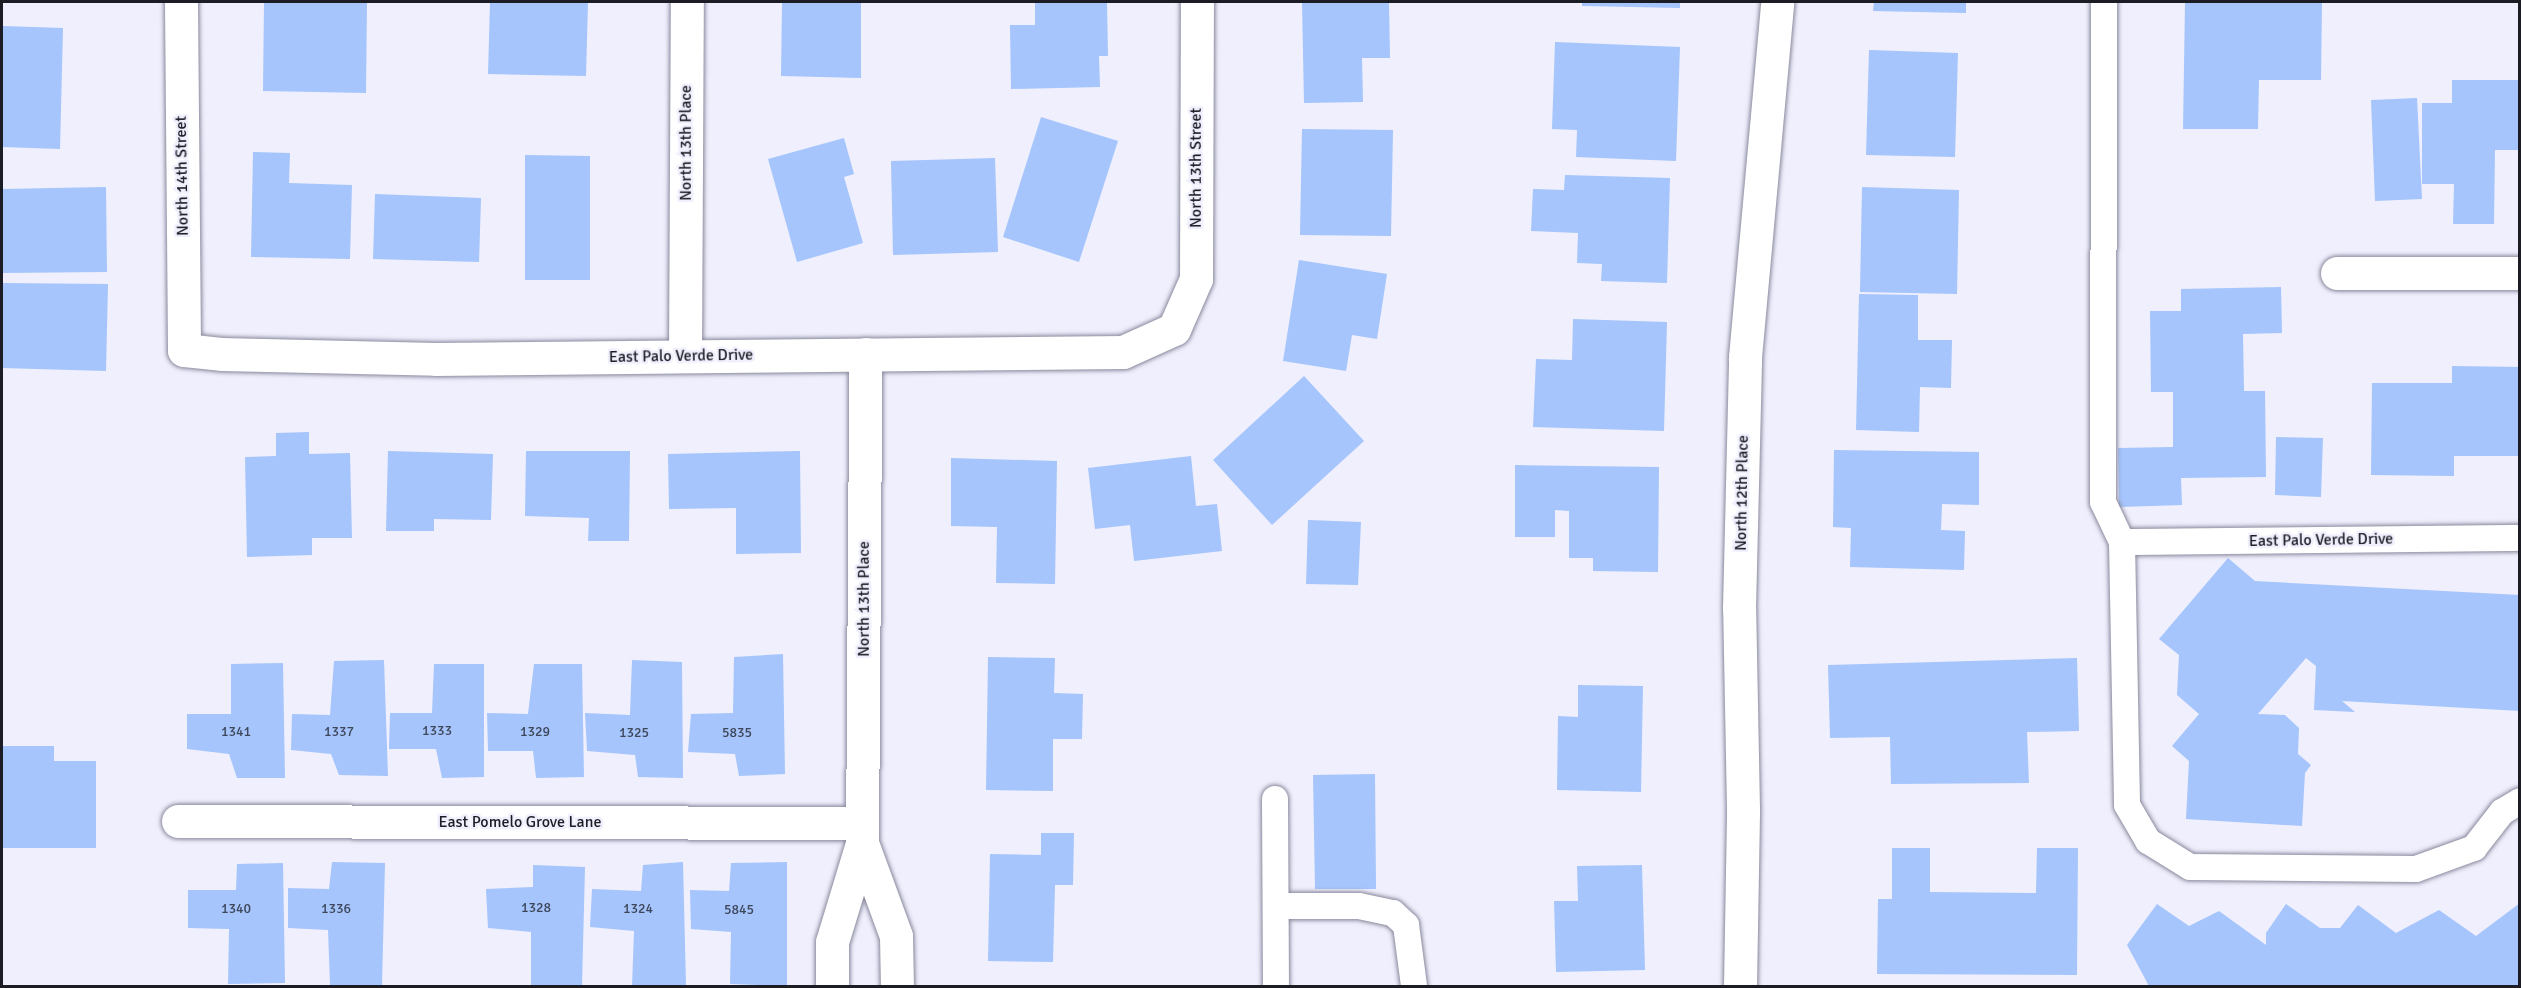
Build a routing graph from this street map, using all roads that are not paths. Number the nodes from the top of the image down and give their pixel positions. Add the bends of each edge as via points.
1 (181, 2) edge
2 (687, 2) edge
3 (1197, 2) edge
4 (1777, 2) edge
5 (2104, 2) edge
6 (2337, 273) dead end
7 (2520, 273) edge
8 (1174, 329) joint
9 (184, 350) joint
10 (865, 354) junction
11 (685, 356) junction
12 (2520, 538) edge
13 (2122, 542) junction
14 (1275, 800) dead end
15 (2520, 801) edge
16 (178, 821) dead end
17 (862, 833) junction
18 (1276, 906) junction
19 (832, 987) edge
20 (897, 987) edge
21 (1276, 987) edge
22 (1414, 987) edge
23 (1740, 987) edge

1 - 9 street, North 14th Street
2 - 11 street, North 13th Place
3 - 8 street, North 13th Street via 1196,279
4 - 23 street, North 12th Place via 1745,357 1739,608 1743,809
5 - 13 lane via 2103,502
6 - 7 street
8 - 10 street, East Palo Verde Drive via 1123,352
9 - 11 street, East Palo Verde Drive via 436,359
10 - 11 street, East Palo Verde Drive
10 - 17 street, North 13th Place
12 - 13 lane, East Palo Verde Drive
13 - 15 lane via 2127,805 2148,841 2190,867 2416,869 2474,848 2502,812
14 - 18 lane
16 - 17 street, East Pomelo Grove Lane
17 - 19 street, North 13th Place via 832,942
17 - 20 street, North 13th Place via 896,936
18 - 21 lane
18 - 22 lane via 1359,906 1393,913 1406,926

